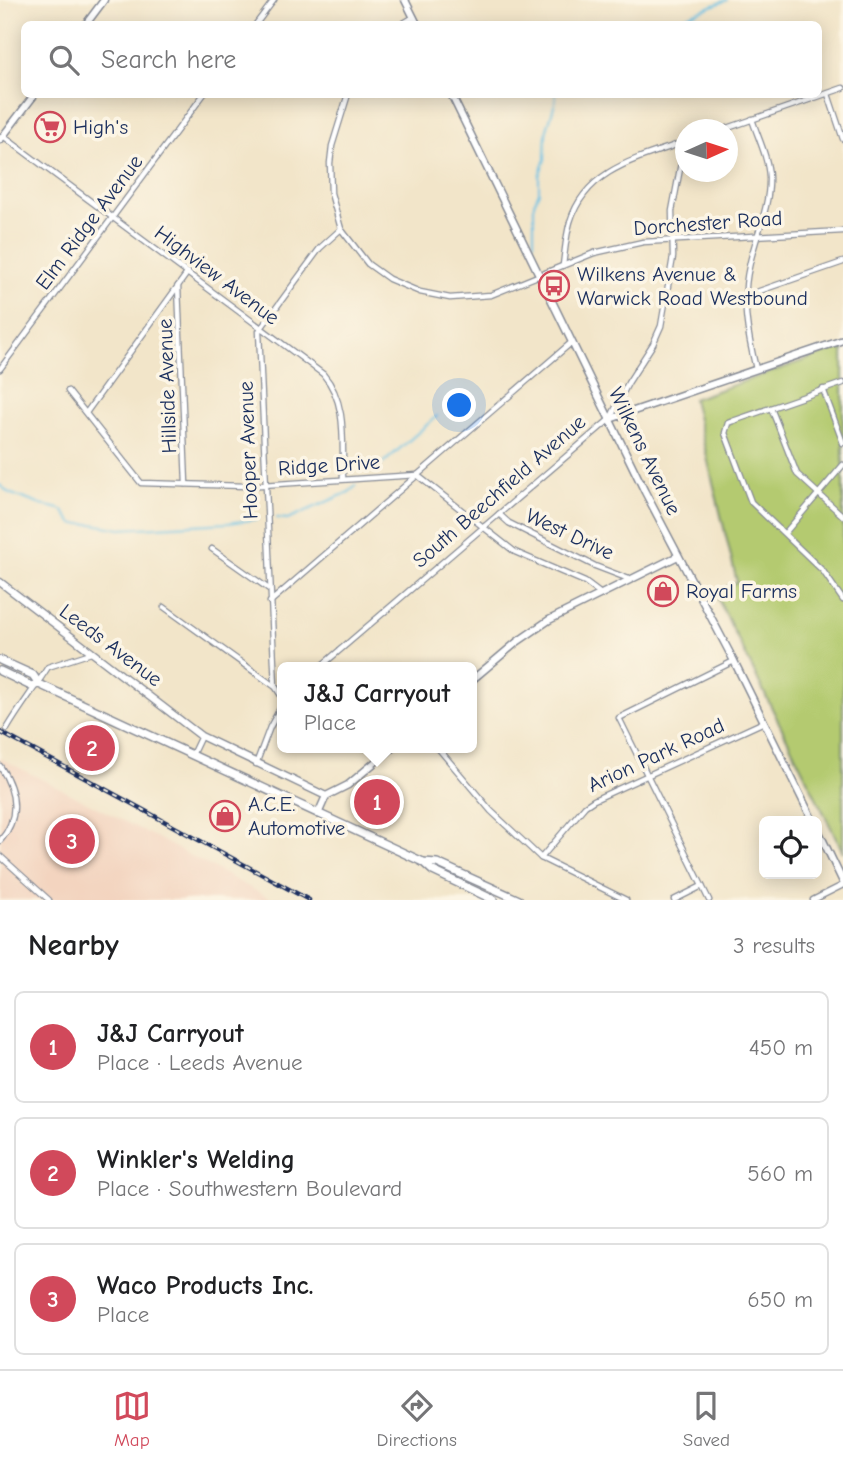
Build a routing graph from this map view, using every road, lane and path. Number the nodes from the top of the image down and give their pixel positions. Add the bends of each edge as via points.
1 (104, 0) edge
2 (274, 0) edge
3 (404, 1) edge
4 (88, 21) edge
5 (258, 21) edge
6 (416, 21) edge
7 (843, 88) edge
8 (828, 93) junction
9 (822, 95) edge
10 (31, 98) edge
11 (201, 98) edge
12 (347, 98) edge
13 (453, 98) edge
14 (813, 98) edge
15 (752, 119) junction
16 (738, 124) edge
17 (1, 137) edge
18 (843, 139) edge
19 (675, 145) edge
20 (677, 182) edge
21 (112, 216) junction
22 (341, 229) junction
23 (843, 230) edge
24 (758, 235) junction
25 (673, 239) junction
26 (843, 262) edge
27 (562, 266) junction
28 (188, 272) junction
29 (538, 276) junction
30 (178, 286) junction
31 (745, 296) junction
32 (261, 327) junction
33 (843, 340) edge
34 (572, 342) junction
35 (0, 369) edge
36 (756, 369) junction
37 (843, 383) edge
38 (823, 390) junction
39 (68, 391) dead end
40 (771, 408) junction
41 (85, 413) junction
42 (610, 419) junction
43 (843, 443) edge
44 (843, 464) edge
45 (417, 475) junction
46 (344, 480) junction
47 (186, 484) junction
48 (265, 485) junction
49 (819, 494) junction
50 (499, 514) junction
51 (843, 516) edge
52 (483, 527) junction
53 (785, 534) junction
54 (212, 549) dead end
55 (678, 556) junction
56 (630, 579) junction
57 (0, 582) edge
58 (270, 590) junction
59 (601, 593) junction
60 (843, 600) edge
61 (270, 601) junction
62 (164, 607) dead end
63 (92, 652) junction
64 (0, 660) edge
65 (734, 661) junction
66 (326, 662) edge
67 (0, 671) edge
68 (477, 675) edge
69 (39, 684) junction
70 (275, 686) junction
71 (277, 689) edge
72 (277, 714) edge
73 (764, 722) junction
74 (7, 729) dead end
75 (201, 736) junction
76 (386, 753) edge
77 (442, 753) edge
78 (191, 755) junction
79 (256, 764) junction
80 (0, 766) edge
81 (648, 775) junction
82 (326, 796) junction
83 (318, 814) junction
84 (811, 816) edge
85 (822, 839) edge
86 (0, 841) edge
87 (0, 856) edge
88 (541, 858) junction
89 (423, 862) junction
90 (843, 883) edge
91 (702, 886) junction
92 (49, 900) edge
93 (494, 900) edge
94 (519, 900) edge
95 (626, 900) edge
96 (674, 900) edge
97 (709, 900) edge
98 (813, 900) edge

1 - 4 street
2 - 5 street
3 - 6 street
7 - 8 street
8 - 9 street
8 - 18 street
10 - 17 street
11 - 21 street, Elm Ridge Avenue
12 - 22 street via 330,163 331,192
13 - 29 street, Wilkens Avenue
14 - 15 street
15 - 16 street
15 - 24 street via 769,178
17 - 21 street, Highview Avenue
19 - 27 street via 626,162 593,184 570,223
20 - 25 street
21 - 28 street, Highview Avenue
21 - 35 street, Elm Ridge Avenue
22 - 29 street, Dorchester Road via 368,264 420,292 478,298
22 - 32 street via 320,248
23 - 24 street, Dorchester Road
24 - 25 street, Dorchester Road
24 - 31 street
25 - 27 street, Dorchester Road via 612,248
25 - 42 street via 661,326
26 - 31 street
27 - 29 street, Dorchester Road
28 - 30 street
28 - 32 street, Highview Avenue
29 - 34 street, Wilkens Avenue
30 - 41 street
30 - 47 street, Hillside Avenue
31 - 36 street
32 - 46 street, Highview Avenue via 323,374 335,390 341,414
32 - 48 street, Hooper Avenue
33 - 36 street, South Beechfield Avenue
34 - 42 street, Wilkens Avenue
34 - 45 street
36 - 42 street, South Beechfield Avenue
37 - 38 street
38 - 40 street
38 - 43 street
39 - 41 street, Ridge Drive
40 - 49 street via 797,474
40 - 53 street via 728,424 725,432 751,502
41 - 47 street, Ridge Drive via 141,482
42 - 50 street, South Beechfield Avenue
42 - 55 street, Wilkens Avenue
44 - 49 street
45 - 46 street, Ridge Drive
45 - 52 street
45 - 61 street
46 - 48 street, Ridge Drive
47 - 48 street, Ridge Drive
48 - 58 street, Hooper Avenue
49 - 51 street
49 - 53 street
50 - 52 street, South Beechfield Avenue
50 - 56 street, West Drive via 594,566
52 - 59 street via 515,552
52 - 66 street, South Beechfield Avenue
53 - 60 street via 823,571
54 - 58 street
55 - 56 street
55 - 65 street, Wilkens Avenue
56 - 59 street
57 - 63 street, Leeds Avenue
58 - 61 street, Hooper Avenue
59 - 68 street via 533,631
61 - 70 street, Hooper Avenue
62 - 70 street
63 - 69 street via 48,667
63 - 75 street, Leeds Avenue
64 - 69 main road via 33,675
65 - 73 street, Wilkens Avenue
65 - 81 street via 619,718
67 - 69 main road via 31,686
69 - 74 street
69 - 78 main road
70 - 71 street, Hooper Avenue
72 - 79 street
73 - 81 street, Arion Park Road
73 - 84 street, Wilkens Avenue
75 - 78 street
75 - 79 street, Leeds Avenue
76 - 82 street via 348,785
77 - 88 street via 491,811
78 - 83 main road
79 - 82 street, Leeds Avenue
80 - 86 street via 15,807 11,826
81 - 88 street, Arion Park Road via 590,802
81 - 91 street
82 - 83 street
83 - 89 main road
85 - 90 street
87 - 92 street
88 - 95 street
89 - 93 main road
89 - 94 main road via 436,863
90 - 98 street
91 - 96 street
91 - 97 street

